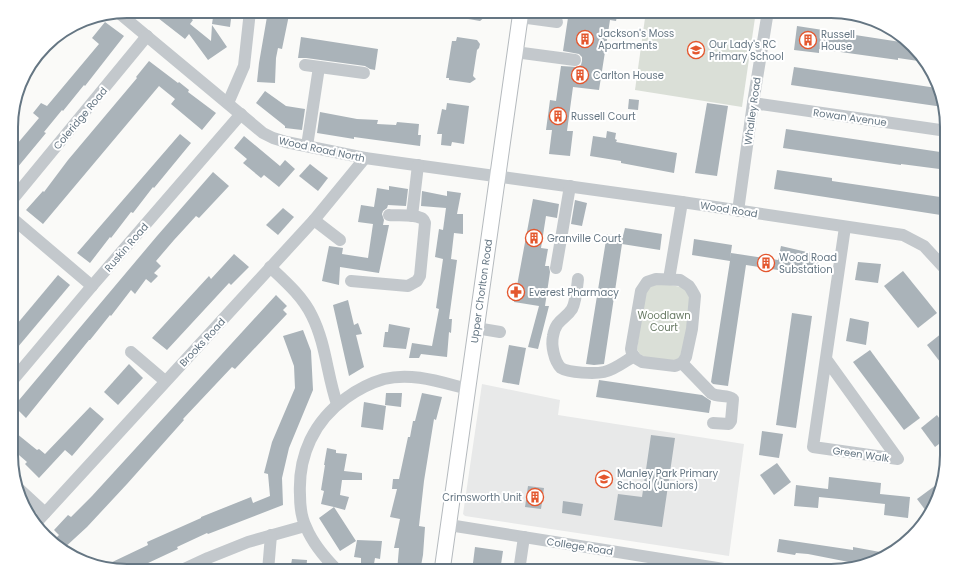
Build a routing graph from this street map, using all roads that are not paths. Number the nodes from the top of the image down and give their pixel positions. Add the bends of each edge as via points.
1 (125, 18) edge
2 (249, 18) edge
3 (519, 18) edge
4 (538, 18) edge
5 (767, 18) edge
6 (557, 22) dead end
7 (147, 36) junction
8 (515, 52) junction
9 (576, 60) dead end
10 (305, 65) dead end
11 (320, 67) junction
12 (364, 73) dead end
13 (228, 102) junction
14 (753, 103) junction
15 (241, 114) junction
16 (940, 130) edge
17 (307, 146) junction
18 (365, 158) junction
19 (418, 165) junction
20 (498, 176) junction
21 (570, 186) junction
22 (18, 192) edge
23 (682, 202) junction
24 (738, 211) junction
25 (389, 215) dead end
26 (412, 216) junction
27 (314, 220) junction
28 (18, 223) edge
29 (845, 227) junction
30 (340, 240) dead end
31 (940, 263) edge
32 (270, 267) junction
33 (556, 268) dead end
34 (578, 279) dead end
35 (669, 279) junction
36 (351, 281) dead end
37 (92, 286) junction
38 (476, 328) junction
39 (500, 332) dead end
40 (132, 352) dead end
41 (634, 356) junction
42 (826, 359) junction
43 (682, 363) junction
44 (18, 374) edge
45 (165, 381) junction
46 (468, 389) junction
47 (337, 404) junction
48 (713, 423) dead end
49 (25, 495) edge
50 (45, 513) junction
51 (39, 519) edge
52 (449, 525) junction
53 (305, 526) junction
54 (271, 535) junction
55 (524, 537) junction
56 (195, 564) edge
57 (269, 564) edge
58 (332, 564) edge
59 (443, 564) edge
60 (520, 564) edge
61 (692, 564) edge

1 - 7 street, Wood Road North
2 - 13 street via 244,66
3 - 8 main road, Upper Chorlton Road
4 - 6 street
5 - 14 street, Whalley Road
7 - 13 street, Wood Road North
7 - 22 street, Coleridge Road
8 - 9 street
8 - 20 main road, Upper Chorlton Road
10 - 11 street
11 - 12 street
11 - 17 street
13 - 15 street, Wood Road North
14 - 16 street, Rowan Avenue
14 - 24 street, Whalley Road
15 - 17 street, Wood Road North via 273,138
15 - 37 street, Ruskin Road
17 - 18 street, Wood Road North
18 - 19 street, Wood Road North
18 - 27 street, Brooks Road
19 - 20 street, Wood Road North
19 - 26 street
20 - 21 street, Wood Road
20 - 38 main road, Upper Chorlton Road
21 - 23 street, Wood Road
21 - 33 street
23 - 24 street, Wood Road
23 - 35 street
24 - 29 street, Wood Road
25 - 26 street
26 - 36 street via 421,218 425,223 420,276 417,281 408,286
27 - 30 street
27 - 32 street, Brooks Road
28 - 37 street
29 - 31 street, Wood Road via 903,235 924,246
29 - 42 street, Green Walk
32 - 45 street, Brooks Road
32 - 47 street via 304,302 312,315 321,339
34 - 41 street via 573,308 558,322 553,336 553,350 561,368 593,374 604,372
35 - 41 street via 650,280 642,288 631,349
35 - 43 street via 684,282 695,296 692,329 686,357
37 - 44 street, Ruskin Road
38 - 39 street
38 - 46 main road, Upper Chorlton Road
40 - 45 street
41 - 43 street via 642,362 657,365 674,366
42 - 42 street, Green Walk via 813,447 898,459 839,378
43 - 48 street via 711,393 716,396 730,396 733,399 732,421 729,424
45 - 50 street, Brooks Road
46 - 47 street via 404,376 368,384
46 - 52 main road, Upper Chorlton Road
47 - 53 street via 311,435 303,458 299,492 300,510
49 - 50 street
50 - 51 street, Brooks Road
52 - 55 street, College Road
52 - 59 main road, Upper Chorlton Road
53 - 54 street
53 - 58 street
54 - 56 street
54 - 57 street
55 - 60 street
55 - 61 street, College Road

